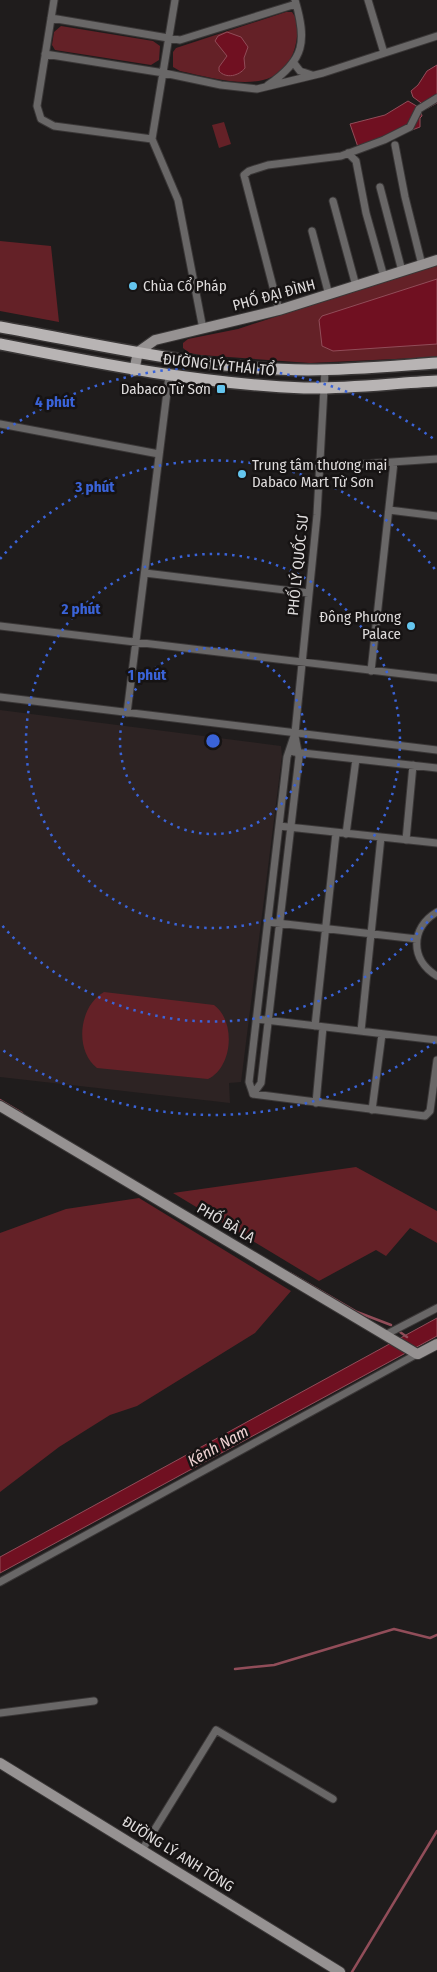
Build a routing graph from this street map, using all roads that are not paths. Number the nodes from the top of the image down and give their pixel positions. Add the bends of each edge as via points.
1 (54, 0) edge
2 (175, 0) edge
3 (368, 0) edge
4 (296, 2) edge
5 (51, 18) junction
6 (437, 36) edge
7 (169, 39) junction
8 (384, 53) junction
9 (45, 54) junction
10 (293, 62) junction
11 (164, 73) junction
12 (313, 75) junction
13 (264, 87) junction
14 (437, 98) edge
15 (152, 139) junction
16 (395, 146) dead end
17 (348, 153) junction
18 (380, 186) dead end
19 (333, 201) dead end
20 (312, 230) dead end
21 (437, 260) edge
22 (422, 265) junction
23 (402, 272) junction
24 (384, 277) junction
25 (356, 286) junction
26 (329, 295) junction
27 (279, 310) junction
28 (0, 327) edge
29 (203, 329) junction
30 (0, 344) edge
31 (138, 352) junction
32 (437, 363) edge
33 (325, 370) junction
34 (134, 371) junction
35 (169, 376) junction
36 (437, 381) edge
37 (324, 387) junction
38 (0, 424) edge
39 (159, 454) junction
40 (437, 459) edge
41 (394, 462) junction
42 (318, 467) junction
43 (389, 510) junction
44 (437, 516) edge
45 (145, 573) junction
46 (309, 593) junction
47 (0, 626) edge
48 (137, 643) junction
49 (302, 662) junction
50 (371, 670) junction
51 (437, 678) edge
52 (0, 697) edge
53 (127, 713) junction
54 (295, 734) junction
55 (437, 750) edge
56 (289, 752) junction
57 (298, 752) junction
58 (356, 759) junction
59 (413, 765) junction
60 (437, 768) edge
61 (279, 826) junction
62 (290, 828) junction
63 (336, 833) junction
64 (346, 834) junction
65 (381, 837) junction
66 (406, 840) junction
67 (437, 844) edge
68 (437, 912) edge
69 (268, 922) junction
70 (279, 923) junction
71 (326, 928) junction
72 (371, 934) junction
73 (417, 939) junction
74 (437, 976) edge
75 (257, 1019) junction
76 (268, 1020) junction
77 (315, 1026) junction
78 (323, 1027) junction
79 (361, 1031) junction
80 (382, 1034) junction
81 (437, 1040) edge
82 (437, 1060) edge
83 (253, 1094) junction
84 (316, 1103) junction
85 (0, 1106) edge
86 (372, 1110) junction
87 (437, 1308) edge
88 (387, 1334) junction
89 (437, 1344) edge
90 (418, 1354) junction
91 (0, 1582) edge
92 (94, 1701) dead end
93 (0, 1714) edge
94 (0, 1763) edge
95 (333, 1799) dead end
96 (142, 1850) junction
97 (340, 1972) edge

1 - 5 street
2 - 7 street
3 - 8 street
4 - 7 street via 199,35
4 - 10 street via 302,41
5 - 7 street
5 - 9 street
6 - 8 street
7 - 11 street
8 - 12 street
9 - 11 street
9 - 15 street via 37,106 45,122 54,126
10 - 12 street via 300,71
10 - 13 street
11 - 13 street via 248,89
11 - 15 street
12 - 13 street
14 - 17 street via 419,109 410,127
15 - 29 street via 178,200
16 - 22 street via 404,197
17 - 24 street via 356,162
17 - 27 street via 268,166 244,175
18 - 23 street
19 - 25 street
20 - 26 street
21 - 22 street, PHỐ ĐẠI ĐÌNH
22 - 23 street, PHỐ ĐẠI ĐÌNH
23 - 24 street, PHỐ ĐẠI ĐÌNH
24 - 25 street, PHỐ ĐẠI ĐÌNH
25 - 26 street, PHỐ ĐẠI ĐÌNH
26 - 27 street, PHỐ ĐẠI ĐÌNH
27 - 29 street, PHỐ ĐẠI ĐÌNH
28 - 31 main road, ĐƯỜNG LÝ THÁI TỔ
29 - 31 street, PHỐ ĐẠI ĐÌNH via 156,340
30 - 34 main road, ĐƯỜNG LÝ THÁI TỔ
31 - 33 main road, ĐƯỜNG LÝ THÁI TỔ via 246,367
31 - 34 street
32 - 33 main road, ĐƯỜNG LÝ THÁI TỔ
33 - 37 street, PHỐ LÝ QUỐC SƯ
34 - 35 main road, ĐƯỜNG LÝ THÁI TỔ
35 - 37 main road, ĐƯỜNG LÝ THÁI TỔ
35 - 39 street
36 - 37 main road, ĐƯỜNG LÝ THÁI TỔ
37 - 42 street, PHỐ LÝ QUỐC SƯ
38 - 39 street
39 - 45 street
40 - 41 street
41 - 42 street
41 - 43 street
42 - 46 street, PHỐ LÝ QUỐC SƯ
43 - 44 street
43 - 50 street
45 - 46 street
45 - 48 street
46 - 49 street, PHỐ LÝ QUỐC SƯ
47 - 48 street
48 - 49 street
48 - 53 street
49 - 50 street
49 - 54 street, PHỐ LÝ QUỐC SƯ
50 - 51 street
52 - 53 street
53 - 54 street
54 - 55 street
54 - 56 street
54 - 57 street
56 - 57 street
56 - 61 street
57 - 58 street
57 - 62 street
58 - 59 street
58 - 64 street
59 - 60 street
59 - 66 street
61 - 62 street
61 - 69 street
62 - 63 street
62 - 70 street
63 - 64 street
63 - 71 street
64 - 65 street
65 - 66 street
65 - 72 street
66 - 67 street
68 - 73 street via 422,925
69 - 70 street
69 - 75 street
70 - 71 street
70 - 76 street
71 - 72 street
71 - 77 street
72 - 73 street
72 - 79 street
73 - 74 street via 422,963
75 - 76 street
75 - 83 street via 249,1082
76 - 77 street
76 - 83 street via 260,1083
77 - 78 street
78 - 79 street
78 - 84 street
79 - 80 street
80 - 81 street
80 - 86 street
82 - 86 street via 430,1112 425,1116
83 - 84 street
84 - 86 street
85 - 88 street, PHỐ BÀ LA
87 - 88 street
88 - 90 street, PHỐ BÀ LA
89 - 90 street
90 - 91 street
92 - 93 street
94 - 96 street, ĐƯỜNG LÝ ANH TÔNG
95 - 96 street via 216,1730
96 - 97 street, ĐƯỜNG LÝ ANH TÔNG

